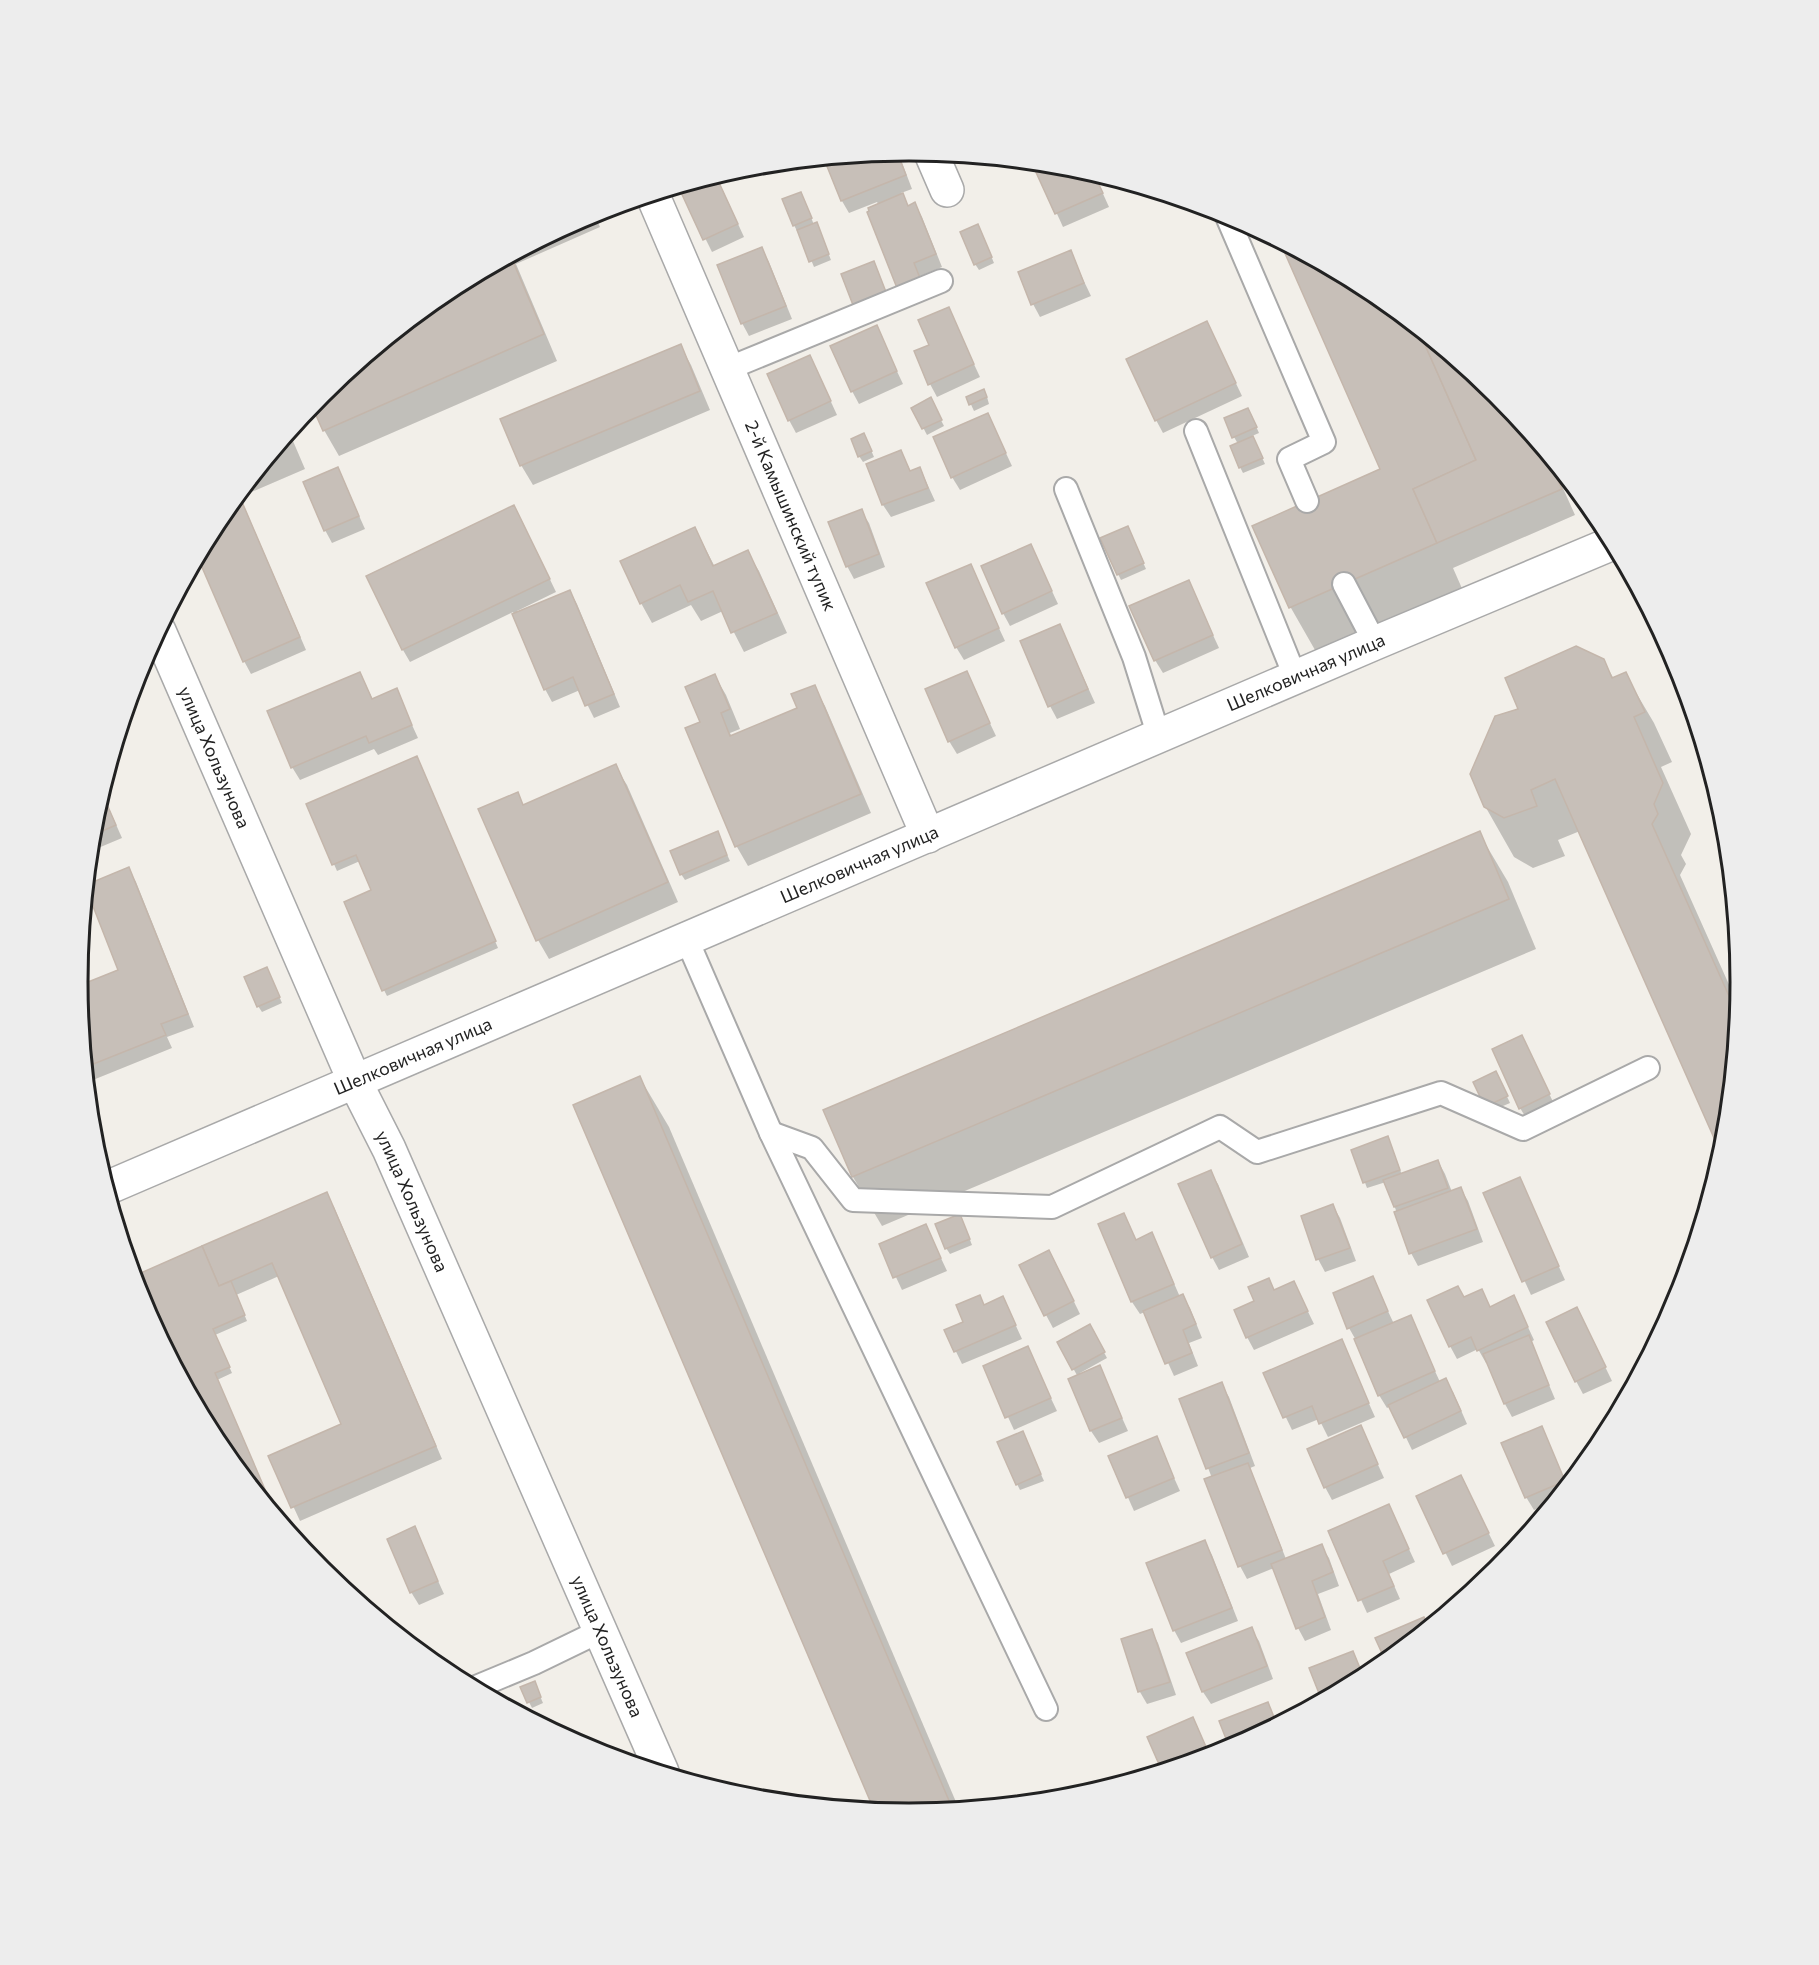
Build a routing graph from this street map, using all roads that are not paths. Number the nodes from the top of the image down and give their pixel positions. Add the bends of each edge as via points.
1 (935, 162) edge
2 (947, 190) dead end
3 (656, 202) edge
4 (1232, 228) edge
5 (941, 281) dead end
6 (727, 369) junction
7 (1196, 430) dead end
8 (1066, 489) dead end
9 (1307, 501) dead end
10 (1605, 546) edge
11 (1344, 584) dead end
12 (163, 641) edge
13 (1375, 643) junction
14 (1296, 679) junction
15 (1159, 737) junction
16 (928, 836) junction
17 (687, 940) junction
18 (1648, 1068) dead end
19 (355, 1082) junction
20 (771, 1133) junction
21 (114, 1185) edge
22 (600, 1631) junction
23 (483, 1684) edge
24 (1046, 1709) dead end
25 (658, 1764) edge

1 - 2 street
3 - 6 street, 2-й Камышинский тупик
4 - 9 lane via 1324,442 1289,459
5 - 6 lane
6 - 16 street, 2-й Камышинский тупик
7 - 14 lane
8 - 15 lane via 1134,657
10 - 13 street, Шелковичная улица
11 - 13 lane
12 - 19 street, улица Хользунова
13 - 14 street, Шелковичная улица
14 - 15 street, Шелковичная улица
15 - 16 street, Шелковичная улица
16 - 17 street, Шелковичная улица
17 - 19 street, Шелковичная улица
17 - 20 lane
18 - 20 lane via 1523,1129 1441,1093 1257,1152 1220,1127 1052,1207 853,1200 812,1148
19 - 21 street, Шелковичная улица
19 - 22 street, улица Хользунова via 389,1149
20 - 24 lane
22 - 23 lane
22 - 25 street, улица Хользунова

